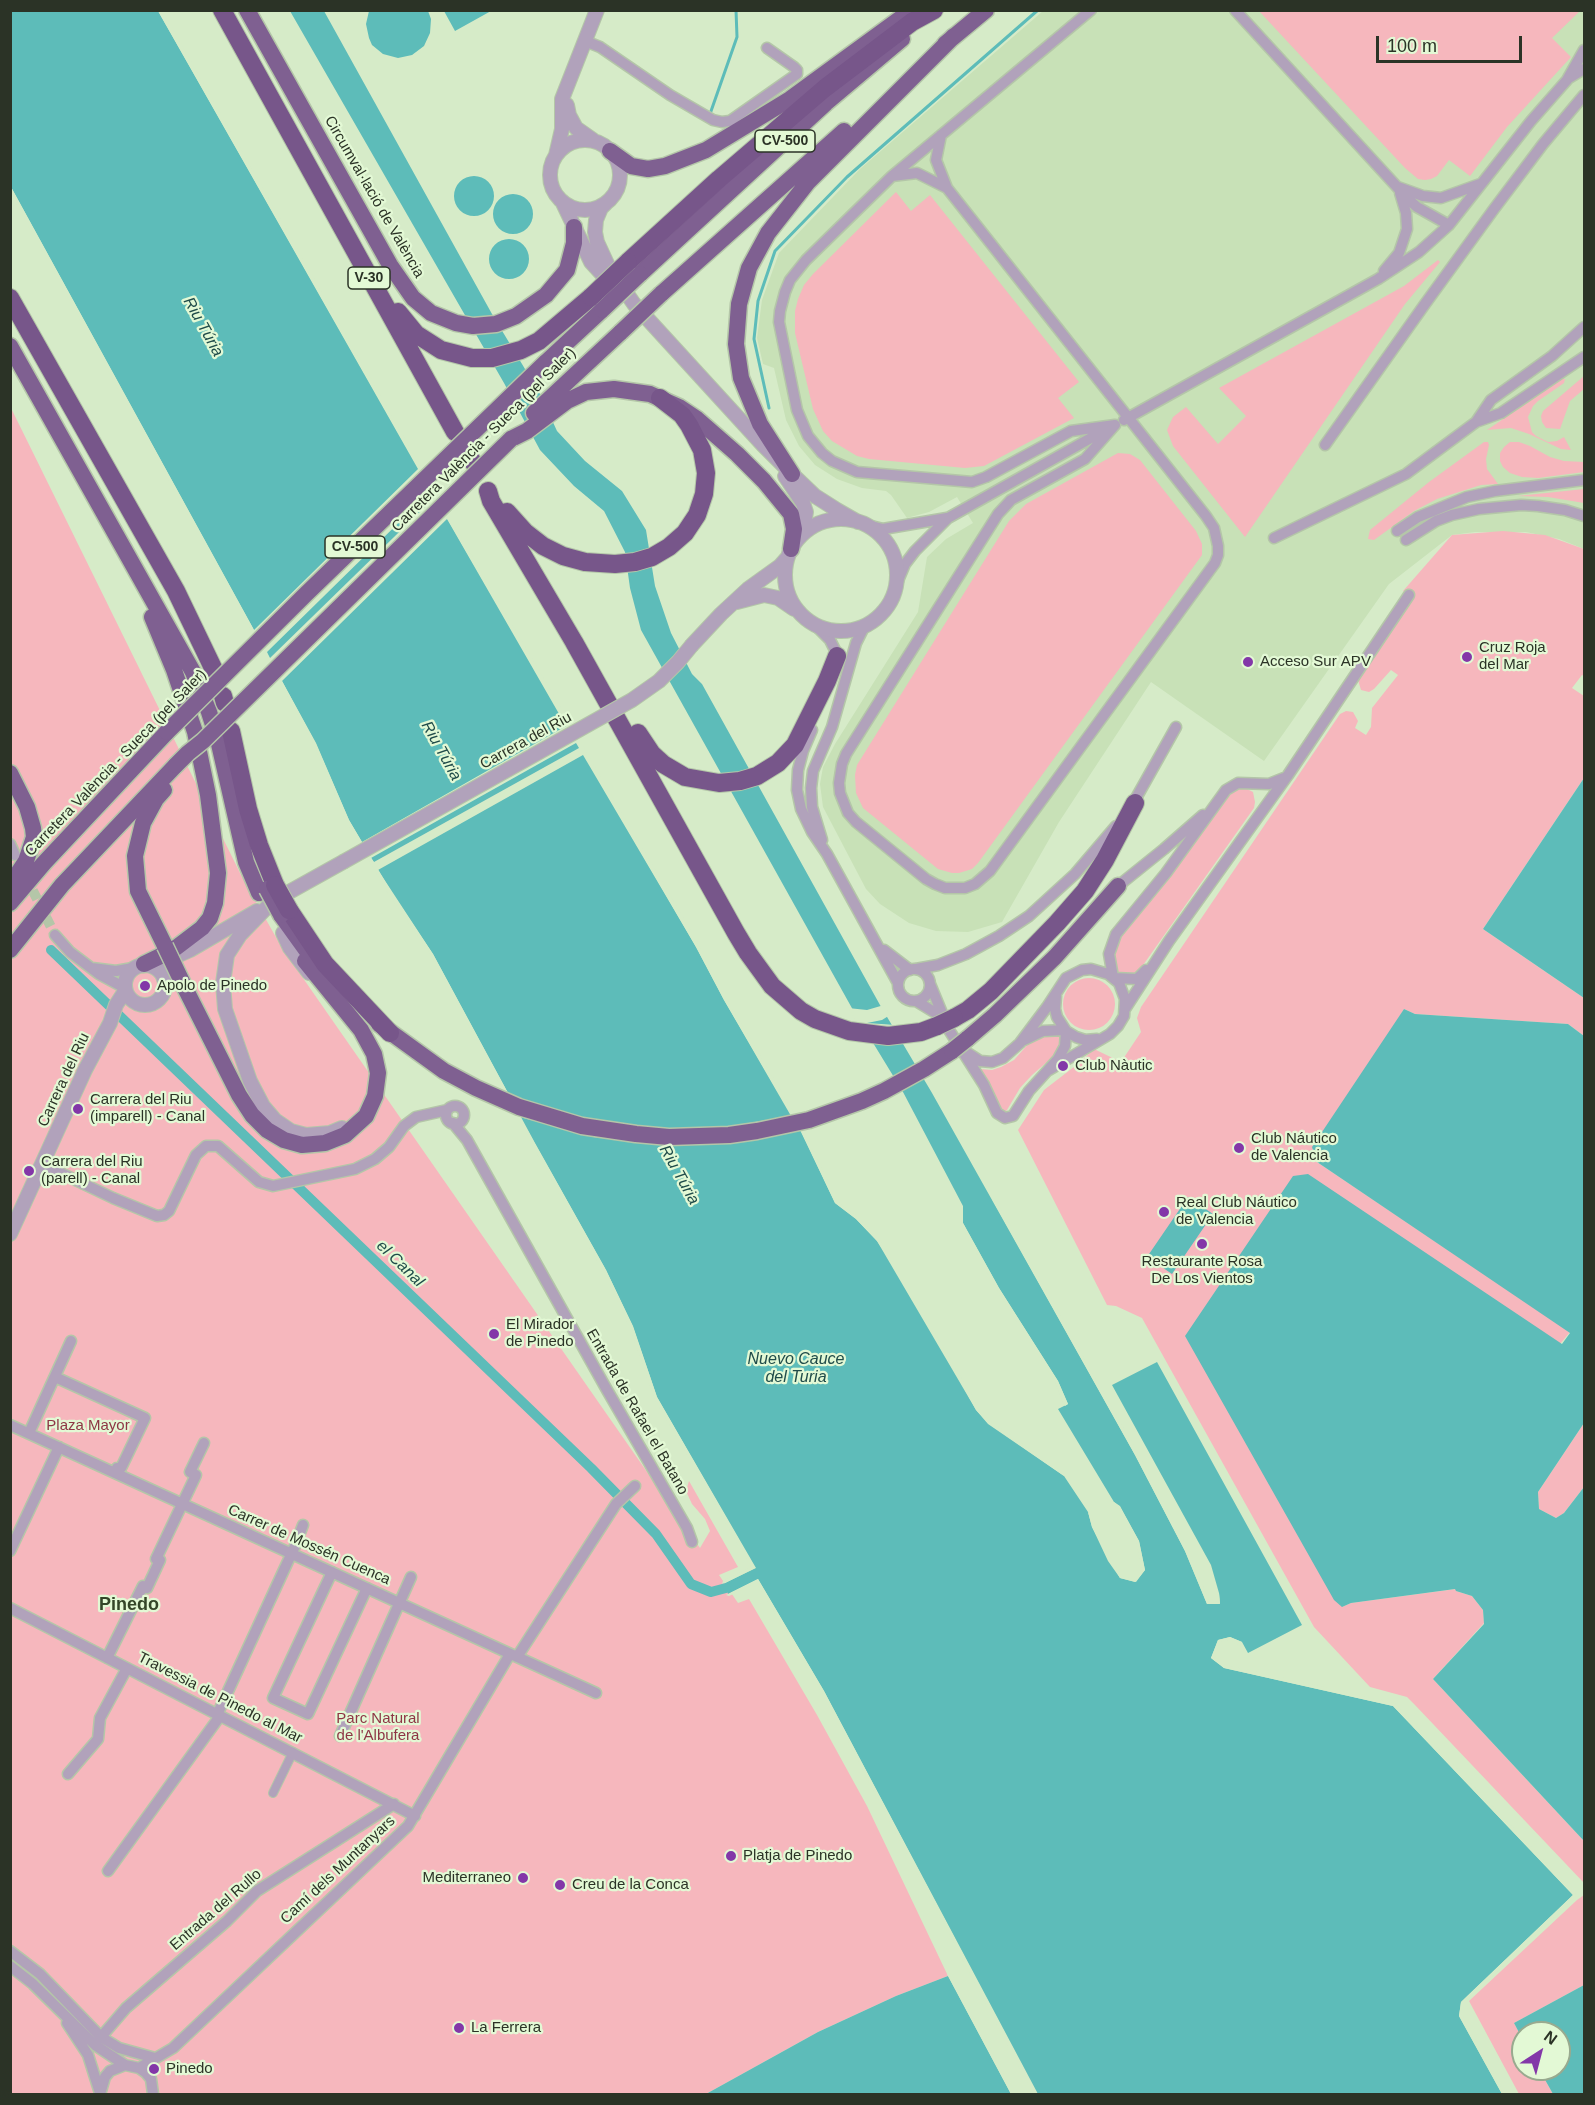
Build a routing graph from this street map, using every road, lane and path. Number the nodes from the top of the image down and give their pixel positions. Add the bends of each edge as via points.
1 (222, 10) edge
2 (247, 10) edge
3 (597, 10) edge
4 (912, 10) edge
5 (934, 10) edge
6 (986, 10) edge
7 (1091, 10) edge
8 (1235, 10) edge
9 (954, 36) junction
10 (585, 41) junction
11 (767, 48) dead end
12 (1584, 50) edge
13 (1584, 69) edge
14 (1567, 80) junction
15 (566, 89) junction
16 (1584, 95) edge
17 (285, 122) junction
18 (941, 135) junction
19 (595, 141) junction
20 (610, 151) junction
21 (555, 157) junction
22 (892, 176) junction
23 (1482, 183) junction
24 (1398, 187) junction
25 (947, 188) junction
26 (561, 199) junction
27 (606, 203) junction
28 (1449, 225) junction
29 (574, 227) junction
30 (1378, 279) junction
31 (10, 298) edge
32 (596, 303) junction
33 (634, 304) junction
34 (1584, 327) edge
35 (10, 346) edge
36 (1584, 357) edge
37 (563, 395) junction
38 (660, 398) junction
39 (1129, 417) junction
40 (1476, 422) junction
41 (1114, 425) junction
42 (455, 432) dead end
43 (763, 445) junction
44 (1325, 445) dead end
45 (792, 474) junction
46 (1584, 480) edge
47 (1584, 516) edge
48 (948, 518) junction
49 (863, 524) junction
50 (1397, 531) dead end
51 (1274, 538) dead end
52 (1406, 540) dead end
53 (515, 543) junction
54 (792, 549) junction
55 (131, 560) junction
56 (897, 583) junction
57 (1409, 595) dead end
58 (732, 604) junction
59 (797, 611) junction
60 (815, 625) junction
61 (864, 627) junction
62 (837, 657) junction
63 (214, 670) dead end
64 (1176, 727) dead end
65 (231, 731) dead end
66 (177, 770) junction
67 (10, 773) edge
68 (1288, 775) junction
69 (1249, 783) junction
70 (1220, 798) junction
71 (1135, 803) junction
72 (1260, 814) junction
73 (10, 844) edge
74 (827, 854) junction
75 (15, 855) dead end
76 (10, 885) edge
77 (1118, 886) joint
78 (274, 902) junction
79 (10, 903) edge
80 (283, 933) junction
81 (55, 935) tunnel mouth
82 (1169, 941) junction
83 (877, 943) junction
84 (10, 950) edge
85 (190, 950) junction
86 (143, 966) junction
87 (92, 968) junction
88 (913, 970) junction
89 (1113, 977) junction
90 (165, 981) junction
91 (898, 983) junction
92 (930, 984) junction
93 (125, 989) junction
94 (1056, 993) junction
95 (916, 1001) junction
96 (136, 1003) junction
97 (119, 1007) junction
98 (1125, 1009) junction
99 (945, 1021) junction
100 (1066, 1030) junction
101 (390, 1033) joint
102 (1101, 1039) junction
103 (1020, 1043) junction
104 (961, 1047) junction
105 (1049, 1070) junction
106 (42, 1164) junction
107 (14, 1215) edge
108 (10, 1234) edge
109 (71, 1341) dead end
110 (55, 1377) junction
111 (10, 1425) edge
112 (29, 1433) junction
113 (204, 1443) dead end
114 (59, 1447) junction
115 (115, 1473) junction
116 (632, 1488) dead end
117 (183, 1504) junction
118 (303, 1525) dead end
119 (692, 1542) dead end
120 (10, 1551) edge
121 (291, 1553) junction
122 (332, 1572) junction
123 (411, 1577) dead end
124 (367, 1588) junction
125 (400, 1603) junction
126 (10, 1608) edge
127 (514, 1655) junction
128 (107, 1658) junction
129 (127, 1668) junction
130 (596, 1692) dead end
131 (218, 1715) junction
132 (340, 1736) dead end
133 (293, 1752) junction
134 (68, 1774) dead end
135 (273, 1793) dead end
136 (394, 1804) junction
137 (416, 1816) junction
138 (108, 1871) dead end
139 (10, 1951) edge
140 (10, 1966) edge
141 (58, 2008) junction
142 (101, 2037) junction
143 (155, 2058) junction
144 (125, 2065) junction
145 (139, 2068) junction
146 (101, 2094) edge
147 (153, 2094) edge

1 - 17 highway, V-30
2 - 29 highway, Circumval·lació de València / V-30 via 398,277 413,298 438,317 473,326 505,321 535,304 567,270 573,253
3 - 10 street
4 - 20 highway via 790,99 706,150 648,169 631,166
5 - 32 highway, bridge via 912,22 825,88 719,179
6 - 9 highway, Carretera València - Sueca (pel Saler) / CV-500
7 - 18 street
8 - 24 street
9 - 37 highway, Carretera València - Sueca (pel Saler) / CV-500, bridge via 661,294
9 - 45 highway via 808,182 768,233 749,268 739,304 736,344 741,378 760,424
10 - 11 street via 712,120 722,122 730,122 797,74 794,67
10 - 15 street
12 - 14 street
13 - 14 street
14 - 23 street
15 - 19 street via 572,123
15 - 21 street via 560,105 562,129
16 - 44 street via 1494,209
17 - 32 highway via 304,145 393,303 423,340 441,350 472,358 492,358 521,350
17 - 42 highway, V-30
18 - 22 street
18 - 25 street via 936,160
19 - 20 street
19 - 21 street via 573,142
20 - 27 street via 620,174 617,190
21 - 26 street via 550,175
22 - 25 street via 917,173
22 - 41 street via 806,260 790,280 782,302 779,322 797,410 814,445 832,461 857,472 964,482 986,477 1071,431
23 - 24 street via 1441,198
23 - 28 street
24 - 28 street via 1417,207
24 - 30 street via 1406,213 1406,236 1400,253
25 - 39 street
26 - 27 street via 583,210
26 - 29 street
27 - 33 street via 596,220 597,242 609,268
28 - 30 street via 1419,252
29 - 33 street via 596,269
30 - 39 street
31 - 63 highway via 171,580
32 - 79 highway, Carretera València - Sueca (pel Saler) / CV-500, bridge via 545,363 167,732
33 - 43 street
34 - 40 street via 1552,356 1491,400
35 - 55 highway
36 - 40 street via 1501,413
37 - 38 highway via 605,389 632,390
37 - 66 highway, Carretera València - Sueca (pel Saler) / CV-500, bridge via 527,431 511,439 188,753
38 - 53 highway via 682,415 702,450 704,494 685,533 645,559 615,564 574,560 543,546 519,527 486,487
38 - 54 highway via 709,430 783,502 793,521
39 - 41 street
39 - 41 street via 1214,528 1218,555 1215,563 990,871 966,888 945,888 848,813 838,783 846,754 1004,507 1085,459
40 - 51 street via 1406,474
41 - 48 street
43 - 45 street
43 - 54 street via 805,508 804,524
45 - 49 street via 815,496
46 - 50 street via 1467,497 1418,517
47 - 52 street via 1538,506 1479,509 1436,521
48 - 49 street via 883,530
48 - 56 street via 915,551
49 - 54 street via 825,521 814,525
49 - 56 street via 891,549
53 - 62 highway via 588,643 644,743 663,764 685,777 710,783 740,781 764,772 785,757 800,737
53 - 99 highway via 748,953 772,986 815,1019 849,1031 905,1034
54 - 58 street, Carrera del Riu via 780,566
54 - 59 street via 785,569 787,591
55 - 78 highway via 193,672 219,703 246,862
55 - 86 highway via 138,588 166,649 195,732 218,873 215,903 202,928 174,950
56 - 61 street via 882,614
57 - 68 street
58 - 59 street, Carrera del Riu via 764,595 778,598
58 - 78 street, Carrera del Riu, bridge via 659,681 632,700
59 - 60 street
60 - 61 street via 834,631
60 - 62 street via 830,640
61 - 74 street via 832,727 813,771 812,807
62 - 74 street via 835,678 803,751 797,780 801,809
64 - 71 street
65 - 78 highway
66 - 80 highway, bridge via 143,823 135,856 138,891 252,1115 284,1140 302,1145 325,1143 345,1135 366,1116 375,1096 378,1073 368,1041
66 - 84 highway, Carretera València - Sueca (pel Saler) / CV-500 via 62,885
67 - 76 highway via 27,807 34,837 26,861
68 - 69 street via 1275,783
68 - 72 street
69 - 70 street via 1230,786
69 - 72 street via 1262,796
70 - 77 street
70 - 89 street via 1116,934 1109,954
71 - 88 street via 1075,874 1029,916 966,954
71 - 99 highway via 1085,891 991,992
72 - 82 street
73 - 75 street
74 - 83 street
77 - 104 highway via 1055,957
78 - 80 highway
78 - 80 street via 240,935 227,955 225,1009 250,1081 268,1113 299,1134 330,1133 349,1124 364,1107 372,1084 371,1066 360,1038 290,948
78 - 85 street, Carrera del Riu
78 - 101 highway
81 - 87 street
82 - 89 street via 1142,976 1132,980
82 - 98 street
83 - 88 street
83 - 91 street
85 - 86 street, Carrera del Riu
85 - 90 street, Carrera del Riu
86 - 87 street via 116,971
86 - 90 street via 161,972
86 - 93 street via 126,977
87 - 93 street
88 - 91 street via 902,975
88 - 92 street via 927,976
89 - 94 street via 1100,970 1082,970 1066,978
89 - 98 street via 1123,991
90 - 96 street via 159,1000 150,1005
91 - 95 street via 904,998
92 - 95 street via 928,994
92 - 99 street
93 - 96 street
93 - 97 street, Carrera del Riu
94 - 100 street via 1057,1017
94 - 103 street
95 - 99 street
96 - 97 street
97 - 106 street, Carrera del Riu
98 - 102 street via 1118,1026
99 - 104 street
100 - 102 street via 1085,1040
100 - 103 street via 1043,1031
100 - 105 street via 1062,1053
101 - 104 highway via 444,1071 503,1101 551,1118 608,1131 688,1137 788,1125 838,1110 884,1091
102 - 105 street
103 - 104 street via 1008,1055 992,1062 980,1061
104 - 105 street via 997,1113 1005,1118 1013,1116
106 - 107 street, Carrera del Riu
106 - 119 street, Entrada de Rafael el Batano via 158,1216 169,1211 196,1155 206,1146 218,1146 259,1182 279,1185 355,1169 375,1159 416,1117 427,1114 452,1118
107 - 108 street, Carrera del Riu
109 - 110 street
110 - 112 street
110 - 115 street via 145,1418
111 - 112 street, Carrer de Mossén Cuenca
112 - 114 street, Carrer de Mossén Cuenca
113 - 117 street via 190,1472 196,1475
114 - 115 street, Carrer de Mossén Cuenca
114 - 120 street
115 - 117 street, Carrer de Mossén Cuenca
116 - 127 street, Camí dels Muntanyars via 616,1504
117 - 121 street, Carrer de Mossén Cuenca
117 - 128 street via 156,1559 160,1560 147,1588 143,1586
118 - 121 street
121 - 122 street, Carrer de Mossén Cuenca
121 - 131 street
122 - 124 street, Carrer de Mossén Cuenca
122 - 124 street via 273,1698 308,1714
123 - 125 street
124 - 125 street, Carrer de Mossén Cuenca
125 - 127 street, Carrer de Mossén Cuenca
125 - 132 street
126 - 128 street, Travessia de Pinedo al Mar
127 - 130 street, Carrer de Mossén Cuenca
127 - 137 street, Camí dels Muntanyars
128 - 129 street, Travessia de Pinedo al Mar
129 - 131 street, Travessia de Pinedo al Mar
129 - 134 street via 100,1718 98,1739
131 - 133 street, Travessia de Pinedo al Mar
131 - 138 street
133 - 135 street
133 - 136 street, Travessia de Pinedo al Mar
136 - 137 street, Travessia de Pinedo al Mar
136 - 142 street, Entrada del Rullo via 257,1891 126,2008
137 - 143 street, Camí dels Muntanyars via 172,2048
139 - 142 street via 40,1974
140 - 141 street
141 - 144 street via 95,2045
141 - 146 street via 88,2055
142 - 143 street via 119,2048
143 - 145 street, Camí dels Muntanyars
144 - 145 street
144 - 146 street via 105,2077
145 - 147 street via 151,2079

